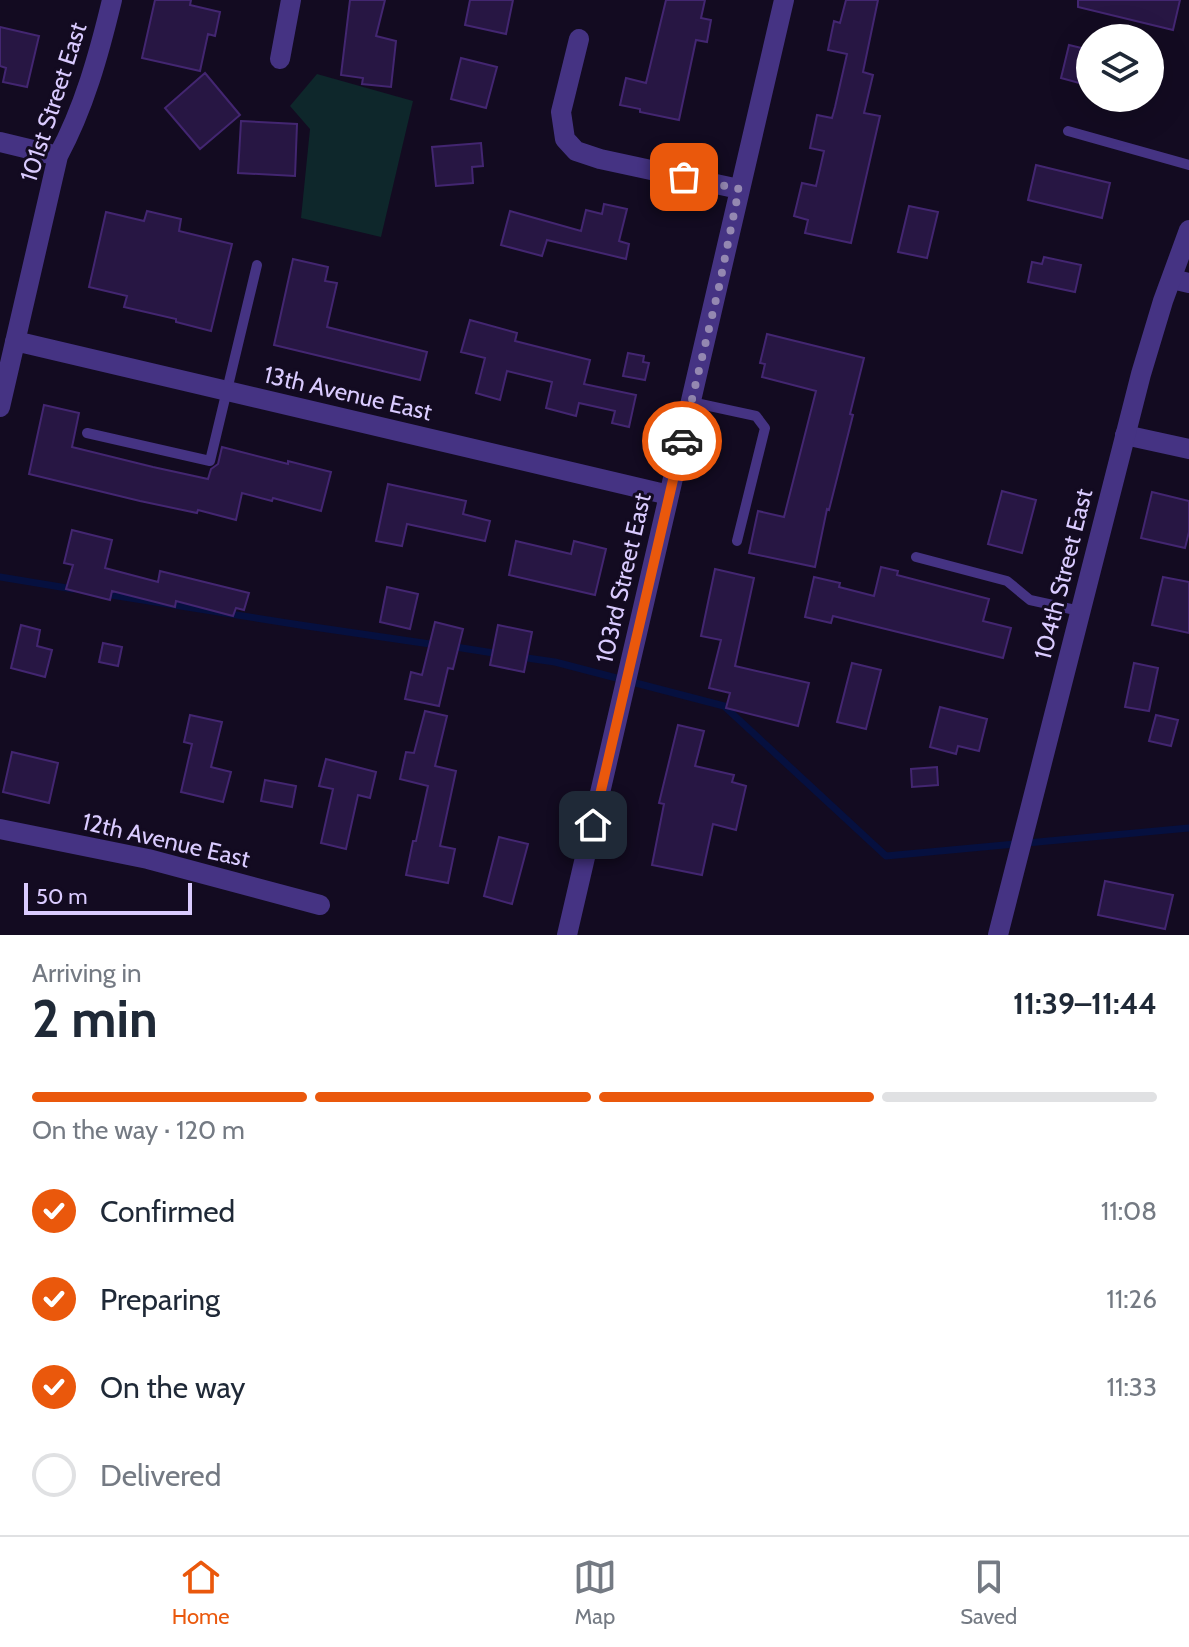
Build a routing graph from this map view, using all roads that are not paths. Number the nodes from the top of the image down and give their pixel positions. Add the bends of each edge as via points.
1 (112, 0) edge
2 (291, 0) edge
3 (784, 0) edge
4 (579, 39) dead end
5 (280, 59) dead end
6 (1068, 131) dead end
7 (0, 142) edge
8 (58, 156) junction
9 (1189, 165) edge
10 (739, 189) junction
11 (1189, 230) edge
12 (257, 265) dead end
13 (1180, 281) edge
14 (15, 341) junction
15 (226, 391) junction
16 (691, 402) junction
17 (0, 407) edge
18 (87, 433) dead end
19 (1125, 435) junction
20 (1189, 449) edge
21 (669, 495) junction
22 (737, 541) dead end
23 (916, 557) dead end
24 (1080, 611) junction
25 (0, 829) edge
26 (320, 905) dead end
27 (567, 935) edge
28 (998, 935) edge

1 - 8 street, 101st Street East via 75,125
2 - 5 street
3 - 10 street, 103rd Street East
4 - 10 street via 561,112 565,139 576,151
6 - 9 lane
7 - 8 street
8 - 14 street, 101st Street East
10 - 16 street, 103rd Street East
11 - 13 street, 104th Street East
12 - 15 lane
13 - 19 street, 104th Street East via 1163,301
14 - 15 street, 13th Avenue East
14 - 17 street, 101st Street East
15 - 18 lane via 210,461
15 - 21 street, 13th Avenue East
16 - 21 street, 103rd Street East
16 - 22 lane via 756,416 765,428
19 - 20 street
19 - 24 street, 104th Street East
21 - 27 street, 103rd Street East
23 - 24 lane via 1007,581 1030,600
24 - 28 street, 104th Street East
25 - 26 street, 12th Avenue East via 148,859

